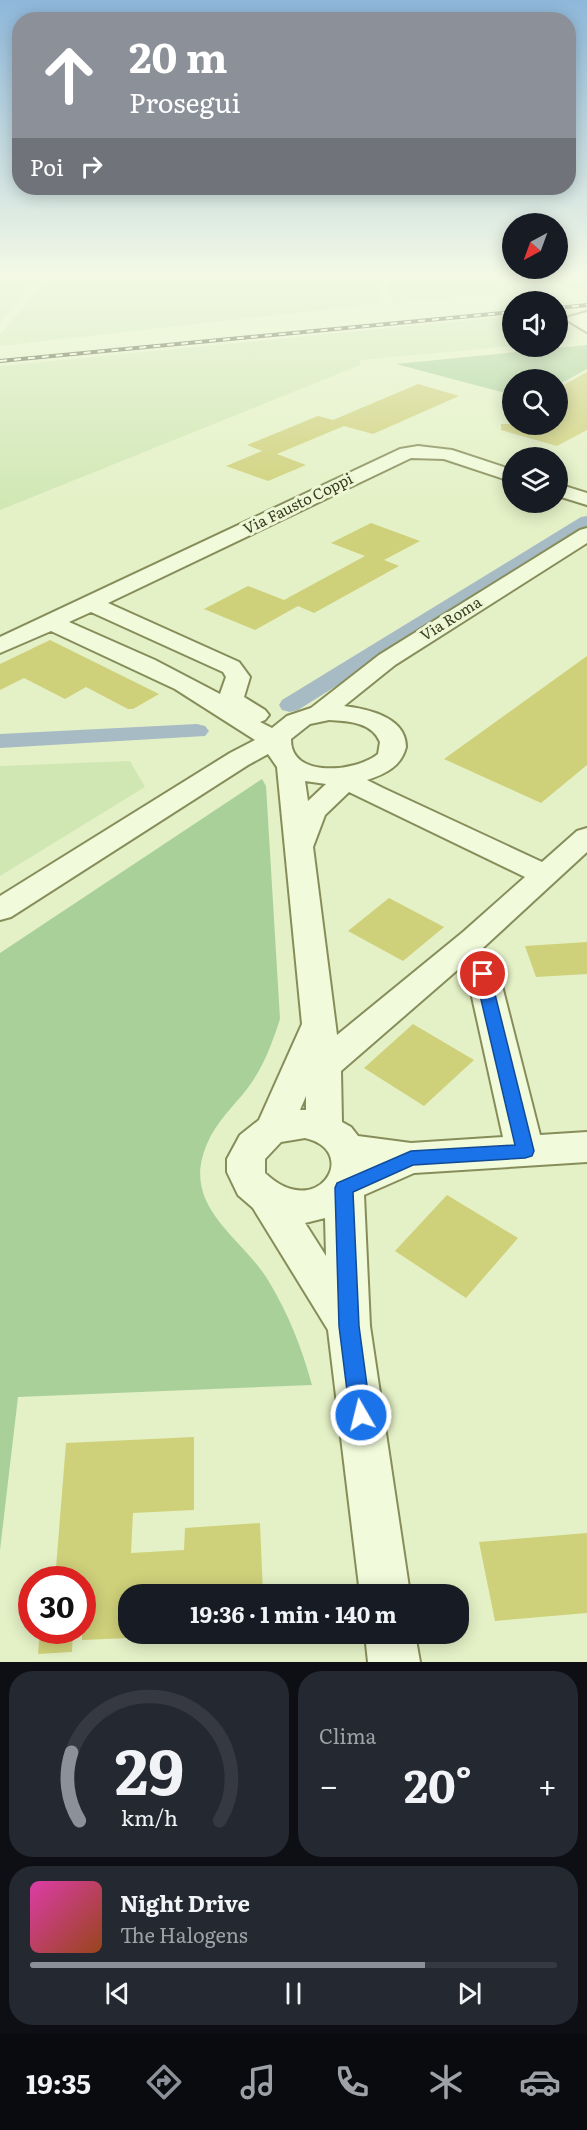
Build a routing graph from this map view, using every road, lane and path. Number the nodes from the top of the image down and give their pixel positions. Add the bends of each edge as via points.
1 (502, 473) edge
2 (568, 493) edge
3 (587, 499) edge
4 (587, 534) edge
5 (90, 603) junction
6 (51, 622) junction
7 (0, 646) edge
8 (310, 716) junction
9 (245, 721) junction
10 (277, 739) junction
11 (239, 759) junction
12 (386, 762) junction
13 (290, 765) junction
14 (345, 777) junction
15 (422, 816) junction
16 (587, 837) edge
17 (300, 846) junction
18 (544, 875) junction
19 (0, 910) edge
20 (483, 974) dead end
21 (317, 1025) junction
22 (323, 1066) junction
23 (274, 1128) junction
24 (336, 1138) junction
25 (587, 1147) edge
26 (525, 1151) junction
27 (411, 1158) junction
28 (344, 1188) junction
29 (268, 1199) junction
30 (349, 1326) junction
31 (384, 1584) edge
32 (391, 1644) edge
33 (394, 1662) edge

1 - 5 street, Via Fausto Coppi via 439,453 406,453
2 - 3 street
4 - 8 street, Via Roma via 387,660
5 - 6 street, Via Fausto Coppi
5 - 8 street via 231,667 238,677 231,699 240,707 270,721
6 - 7 street
6 - 9 street via 191,688
8 - 10 street, Via Roma via 286,726
8 - 12 street via 356,715 372,720 392,738 393,750
9 - 10 street via 262,735
9 - 11 street
10 - 11 street
10 - 13 street via 278,752
11 - 13 street via 262,756
11 - 19 street
12 - 14 street via 366,773
12 - 15 street via 391,784 402,800
13 - 14 street via 306,772
13 - 17 street
14 - 15 street via 358,787
14 - 17 street via 340,788 315,810 304,826
15 - 18 street
16 - 18 street
17 - 21 street
18 - 22 street
20 - 26 street
21 - 22 street
21 - 23 street
22 - 24 street
23 - 24 street via 308,1124
23 - 29 street via 260,1136 245,1166 255,1189
24 - 27 street
24 - 28 street via 352,1162
25 - 26 street
26 - 27 street
27 - 28 street
28 - 29 street via 333,1198 300,1208
28 - 30 street
29 - 30 street
30 - 31 street
32 - 33 street

